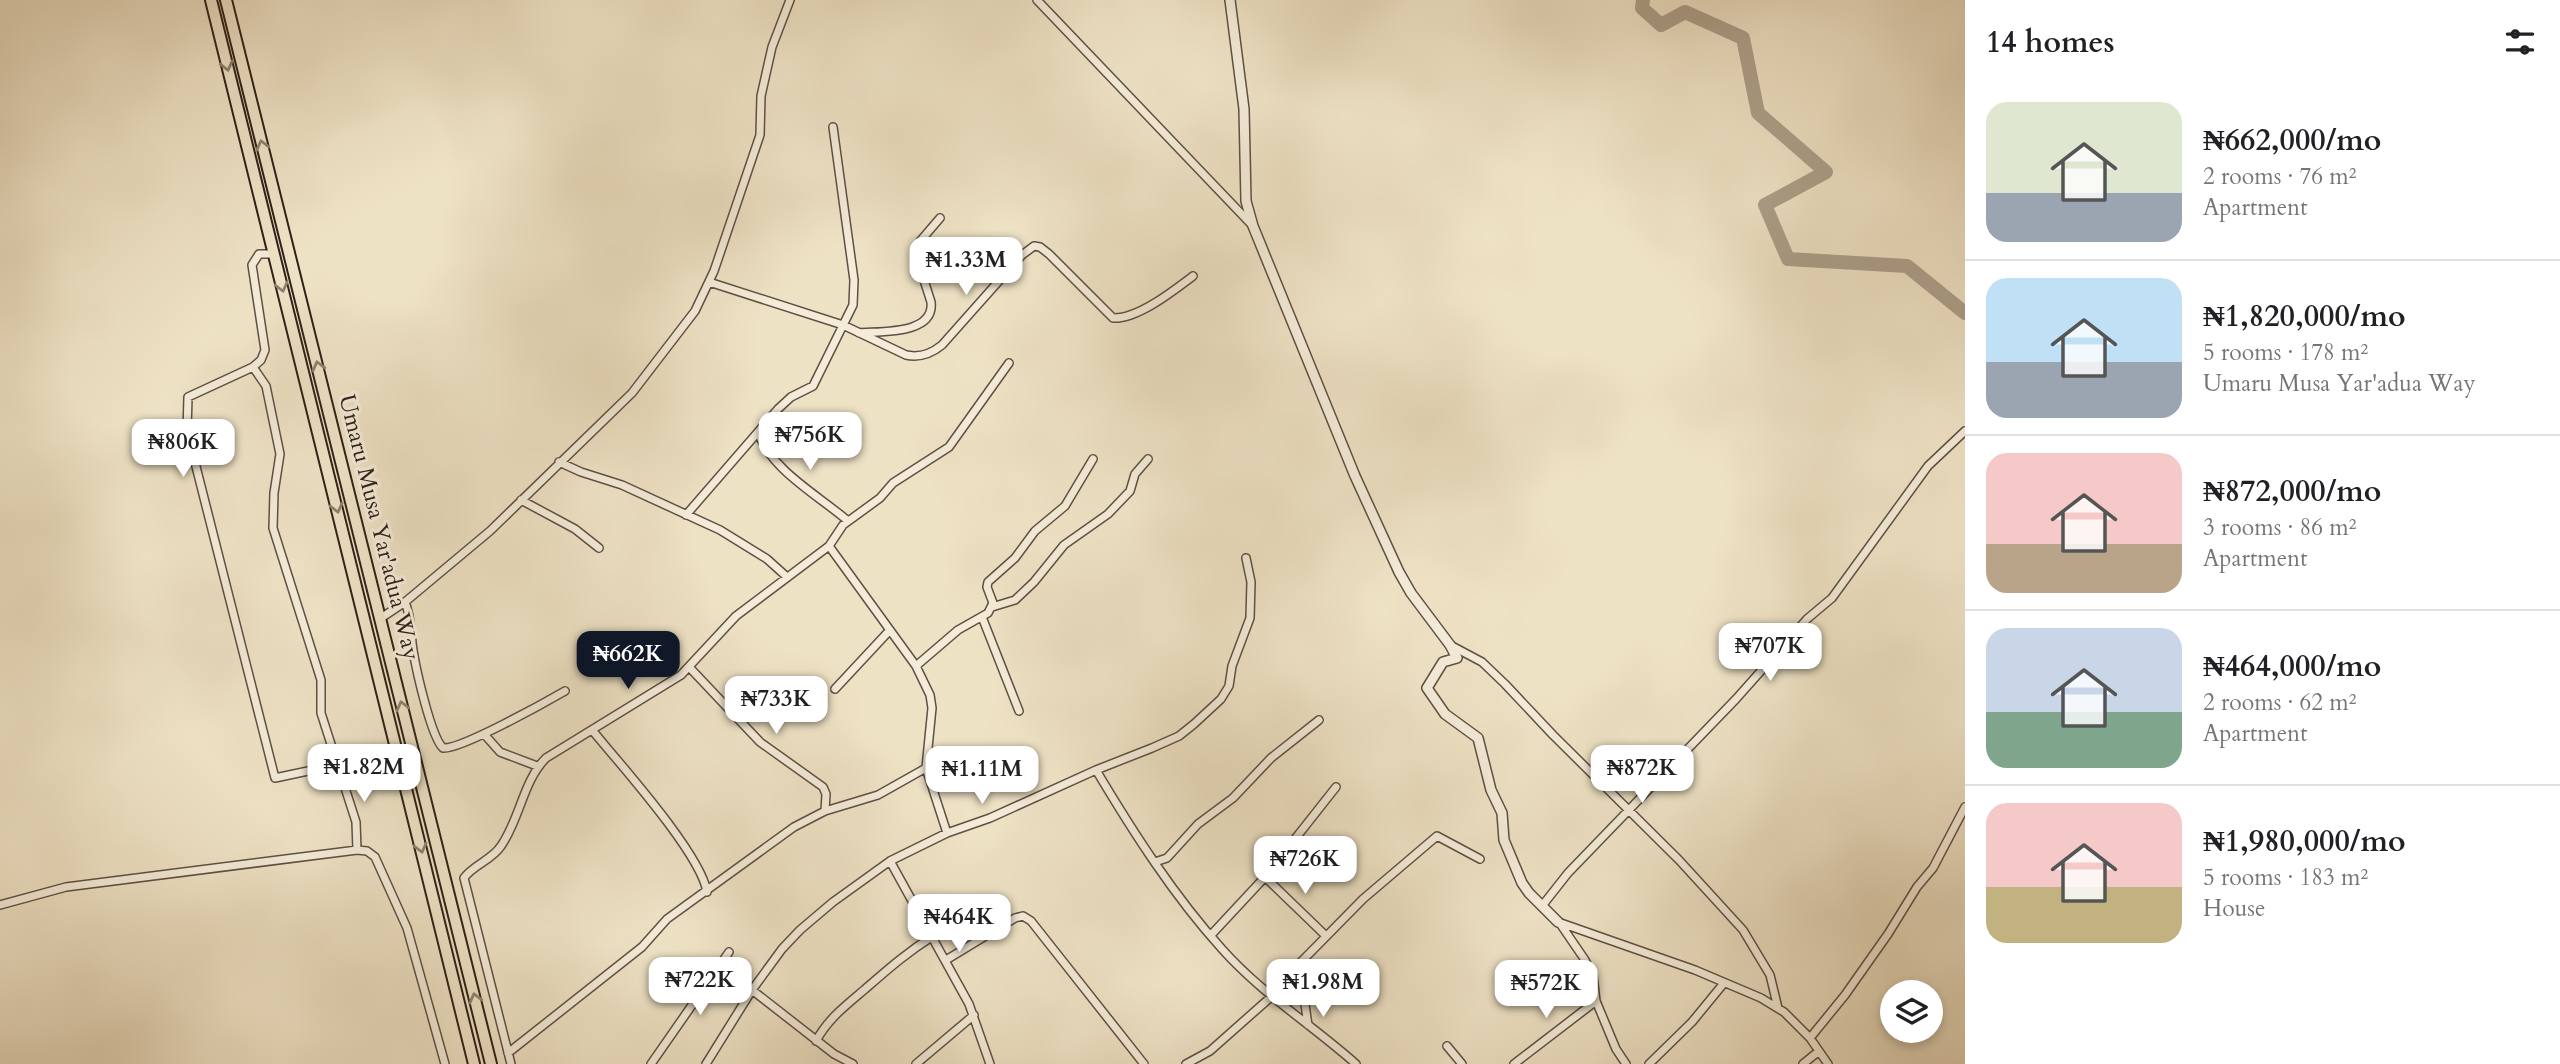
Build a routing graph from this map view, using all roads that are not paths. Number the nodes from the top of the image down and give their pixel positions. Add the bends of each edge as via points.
1 (211, 0) edge
2 (226, 0) edge
3 (790, 0) edge
4 (1037, 0) edge
5 (1230, 0) edge
6 (833, 127) dead end
7 (940, 218) dead end
8 (1253, 226) junction
9 (274, 254) junction
10 (1193, 276) dead end
11 (709, 282) junction
12 (843, 325) junction
13 (858, 333) junction
14 (1009, 363) dead end
15 (253, 367) junction
16 (1965, 431) edge
17 (758, 432) junction
18 (1093, 459) dead end
19 (1148, 459) dead end
20 (559, 462) junction
21 (521, 500) junction
22 (686, 515) junction
23 (848, 521) junction
24 (829, 546) junction
25 (599, 548) dead end
26 (1246, 558) dead end
27 (787, 577) junction
28 (405, 602) junction
29 (992, 607) junction
30 (982, 617) junction
31 (381, 618) junction
32 (890, 630) junction
33 (1450, 645) junction
34 (916, 666) junction
35 (690, 668) junction
36 (835, 689) dead end
37 (565, 691) dead end
38 (1019, 711) dead end
39 (1319, 720) dead end
40 (592, 730) junction
41 (484, 734) junction
42 (336, 765) junction
43 (537, 766) junction
44 (926, 768) junction
45 (1096, 771) junction
46 (1336, 787) dead end
47 (1965, 807) edge
48 (825, 811) junction
49 (1629, 811) junction
50 (947, 833) junction
51 (357, 849) junction
52 (1480, 859) dead end
53 (890, 861) junction
54 (1155, 862) junction
55 (1265, 877) junction
56 (707, 892) junction
57 (0, 905) edge
58 (1542, 906) junction
59 (1558, 922) junction
60 (1211, 935) junction
61 (1325, 935) junction
62 (933, 936) junction
63 (729, 952) dead end
64 (946, 960) junction
65 (1724, 983) junction
66 (752, 990) junction
67 (1272, 996) junction
68 (1597, 1001) junction
69 (1778, 1008) junction
70 (974, 1015) junction
71 (1308, 1026) junction
72 (1810, 1038) junction
73 (816, 1041) junction
74 (1447, 1045) dead end
75 (1819, 1051) junction
76 (508, 1053) junction
77 (834, 1054) junction
78 (445, 1064) edge
79 (474, 1064) edge
80 (491, 1064) edge
81 (511, 1064) edge
82 (651, 1064) edge
83 (706, 1064) edge
84 (829, 1064) edge
85 (853, 1064) edge
86 (916, 1064) edge
87 (990, 1064) edge
88 (1144, 1064) edge
89 (1186, 1064) edge
90 (1356, 1064) edge
91 (1462, 1064) edge
92 (1514, 1064) edge
93 (1626, 1064) edge
94 (1649, 1064) edge
95 (1803, 1064) edge
96 (1828, 1064) edge

1 -> 9 main road, Umaru Musa Yar'adua Way
31 -> 2 main road, Umaru Musa Yar'adua Way
3 - 11 street via 772,47 761,96 760,135
4 - 8 street
5 - 8 street via 1244,109 1246,201
6 - 12 street via 855,279 853,305
7 - 13 street via 915,252 931,302 929,316 894,332
8 - 33 street via 1399,572
9 - 15 street via 259,254 252,265 265,350
9 -> 79 main road, Umaru Musa Yar'adua Way
10 - 13 street via 1151,304 1113,318 1049,254 1034,246 935,351 906,355
11 - 12 street
11 - 20 street via 695,311 632,393
12 - 13 street
12 - 17 street via 813,386 788,400
14 - 23 street via 945,451 893,483
15 - 42 street via 266,386 280,454 273,528 321,680 321,713
15 - 42 street via 188,397 187,431 275,778
16 - 49 street via 1928,466 1832,598 1807,619
17 - 22 street
17 - 23 street via 780,464
18 - 29 street via 1065,506 988,582
19 - 29 street via 1135,474 1130,491 1108,514 1064,545 1015,600
20 - 21 street
20 - 22 street
21 - 25 street via 575,529
21 - 28 street
22 - 27 street via 747,546
23 - 24 street
24 - 27 street
24 - 32 street
26 - 45 street via 1250,618 1226,691 1179,736
27 - 35 street via 736,616
28 - 31 street
28 - 41 street via 412,622 413,652 439,744 448,749
29 - 30 street
30 - 34 street via 958,630
30 - 38 street
80 -> 31 main road, Umaru Musa Yar'adua Way
32 - 34 street
32 - 36 street
33 - 49 street via 1482,662
33 - 58 street via 1457,658 1443,662 1427,688 1445,714 1478,738 1502,813 1504,840 1522,883
34 - 44 street via 932,708
35 - 40 street
35 - 48 street via 760,742 823,787
37 - 41 street
39 - 54 street via 1198,824 1167,858
40 - 43 street
40 - 56 street via 676,835 700,871
41 - 43 street via 500,752
42 - 51 street via 356,822
43 - 76 street via 511,832 499,850 464,878
44 - 48 street via 878,795
44 - 50 street
45 - 50 street
45 - 54 street
46 - 55 street
47 - 72 street via 1933,868
48 - 56 street via 794,827
49 - 58 street
49 - 69 street via 1743,930 1770,975
50 - 53 street
51 - 57 street via 66,887
51 - 78 street via 375,857 407,928
52 - 61 street via 1443,838 1433,838
53 - 62 street
53 - 66 street via 800,930
54 - 60 street
55 - 60 street
55 - 61 street
56 - 76 street via 667,919 642,947
58 - 59 street
59 - 65 street
59 - 68 street via 1593,976
60 - 67 street
61 - 71 street via 1301,962
62 - 64 street
62 - 73 street via 901,956 840,1009
63 - 82 street
64 - 70 street
64 - 88 street via 1023,916
65 - 69 street
65 - 94 street
66 - 73 street
66 - 83 street
67 - 71 street
67 - 89 street via 1210,1051
68 - 92 street
68 - 93 street
69 - 72 street
70 - 86 street
70 - 87 street
71 - 90 street
72 - 75 street
73 - 77 street
74 - 91 street
75 - 95 street
75 - 96 street
76 - 81 street
77 - 84 street
77 - 85 street

